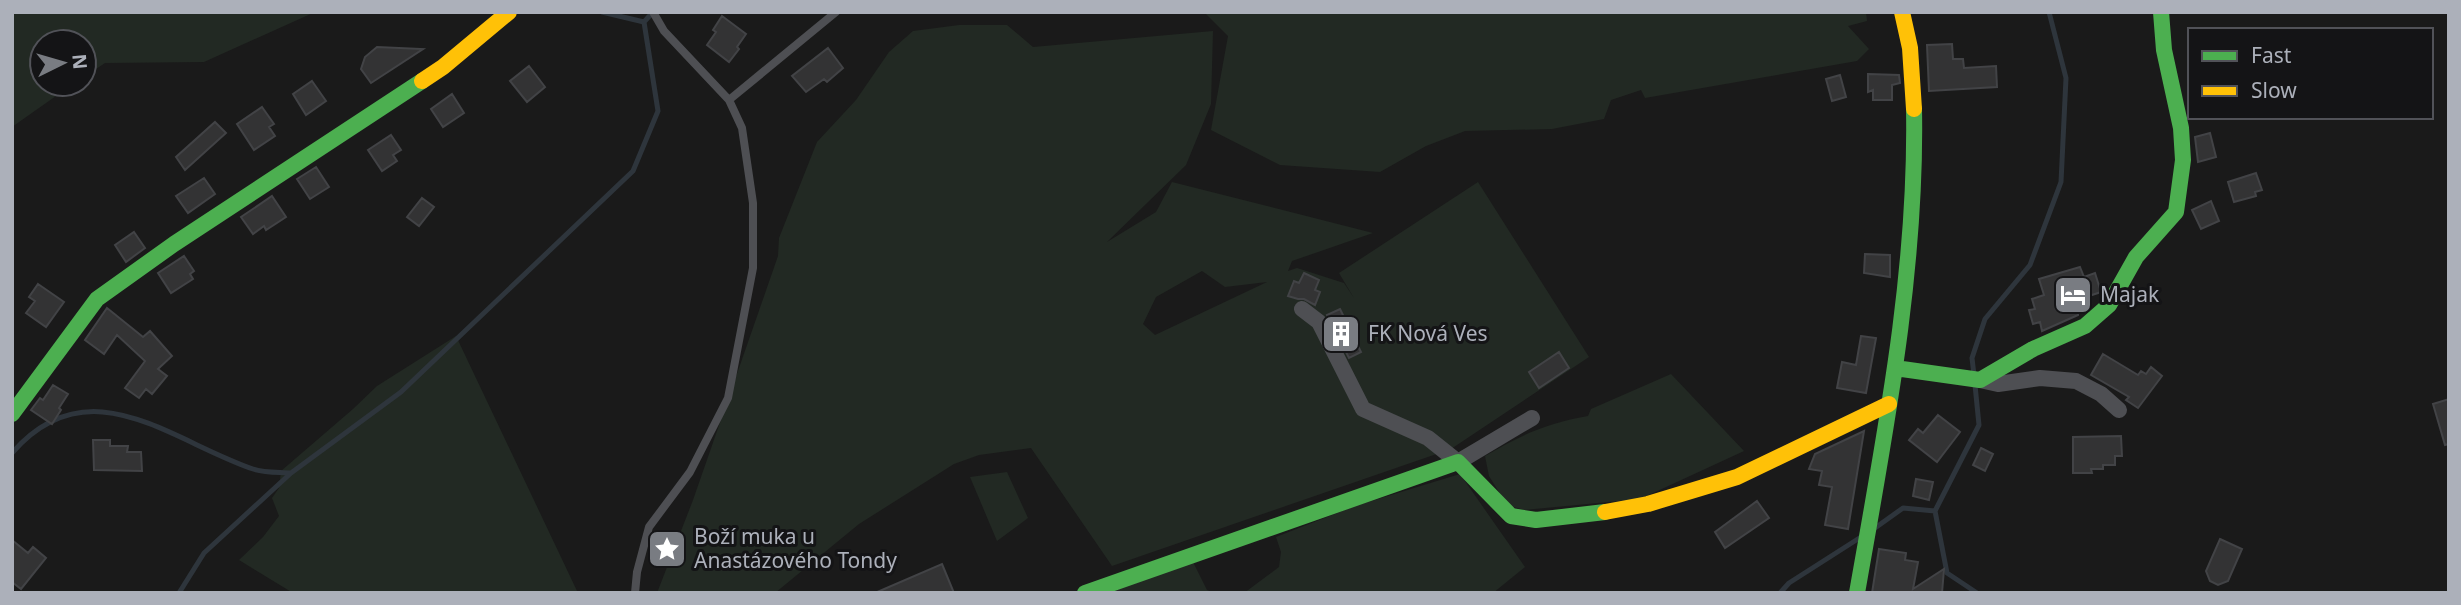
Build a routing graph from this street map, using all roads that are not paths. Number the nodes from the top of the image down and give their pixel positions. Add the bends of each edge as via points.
1 (509, 12) edge
2 (653, 12) edge
3 (836, 12) edge
4 (1902, 12) edge
5 (2161, 12) edge
6 (729, 100) junction
7 (1302, 309) dead end
8 (1895, 368) junction
9 (1980, 380) junction
10 (1889, 404) junction
11 (2119, 410) dead end
12 (12, 414) edge
13 (1532, 418) dead end
14 (1458, 462) junction
15 (635, 593) edge
16 (1085, 593) edge
17 (1857, 593) edge

1 - 12 street via 443,67 97,299
2 - 6 lane via 664,31
3 - 6 lane
4 - 8 street via 1913,81 1914,181 1909,276
5 - 9 street via 2164,50 2181,128 2183,160 2176,212 2136,257 2109,305 2095,319
6 - 15 lane via 742,128 753,203 753,268 728,398 690,472 649,527
7 - 14 street via 1319,322 1363,409 1428,438
8 - 9 street
8 - 10 street
9 - 11 street via 1998,384 2040,378 2076,380
10 - 14 street via 1737,477 1648,505 1596,514 1536,520 1511,516
10 - 17 street
13 - 14 street
14 - 16 street

